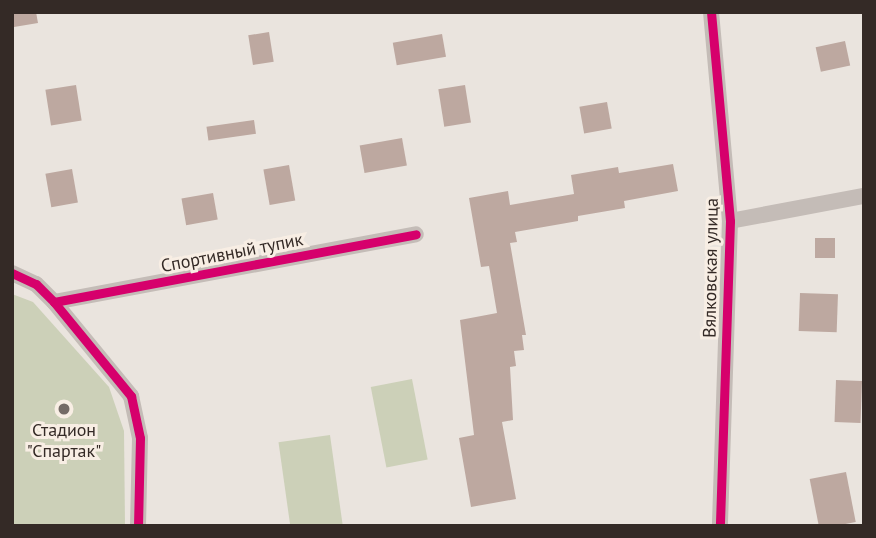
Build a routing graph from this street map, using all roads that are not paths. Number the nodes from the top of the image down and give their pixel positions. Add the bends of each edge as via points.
1 (711, 12) edge
2 (864, 196) edge
3 (730, 221) junction
4 (416, 234) dead end
5 (12, 273) edge
6 (54, 302) junction
7 (138, 526) edge
8 (720, 526) edge

1 - 3 street, Вялковская улица
2 - 3 street
3 - 8 street, Вялковская улица
4 - 6 street, Спортивный тупик
5 - 6 street via 36,284
6 - 7 street via 131,396 140,438

